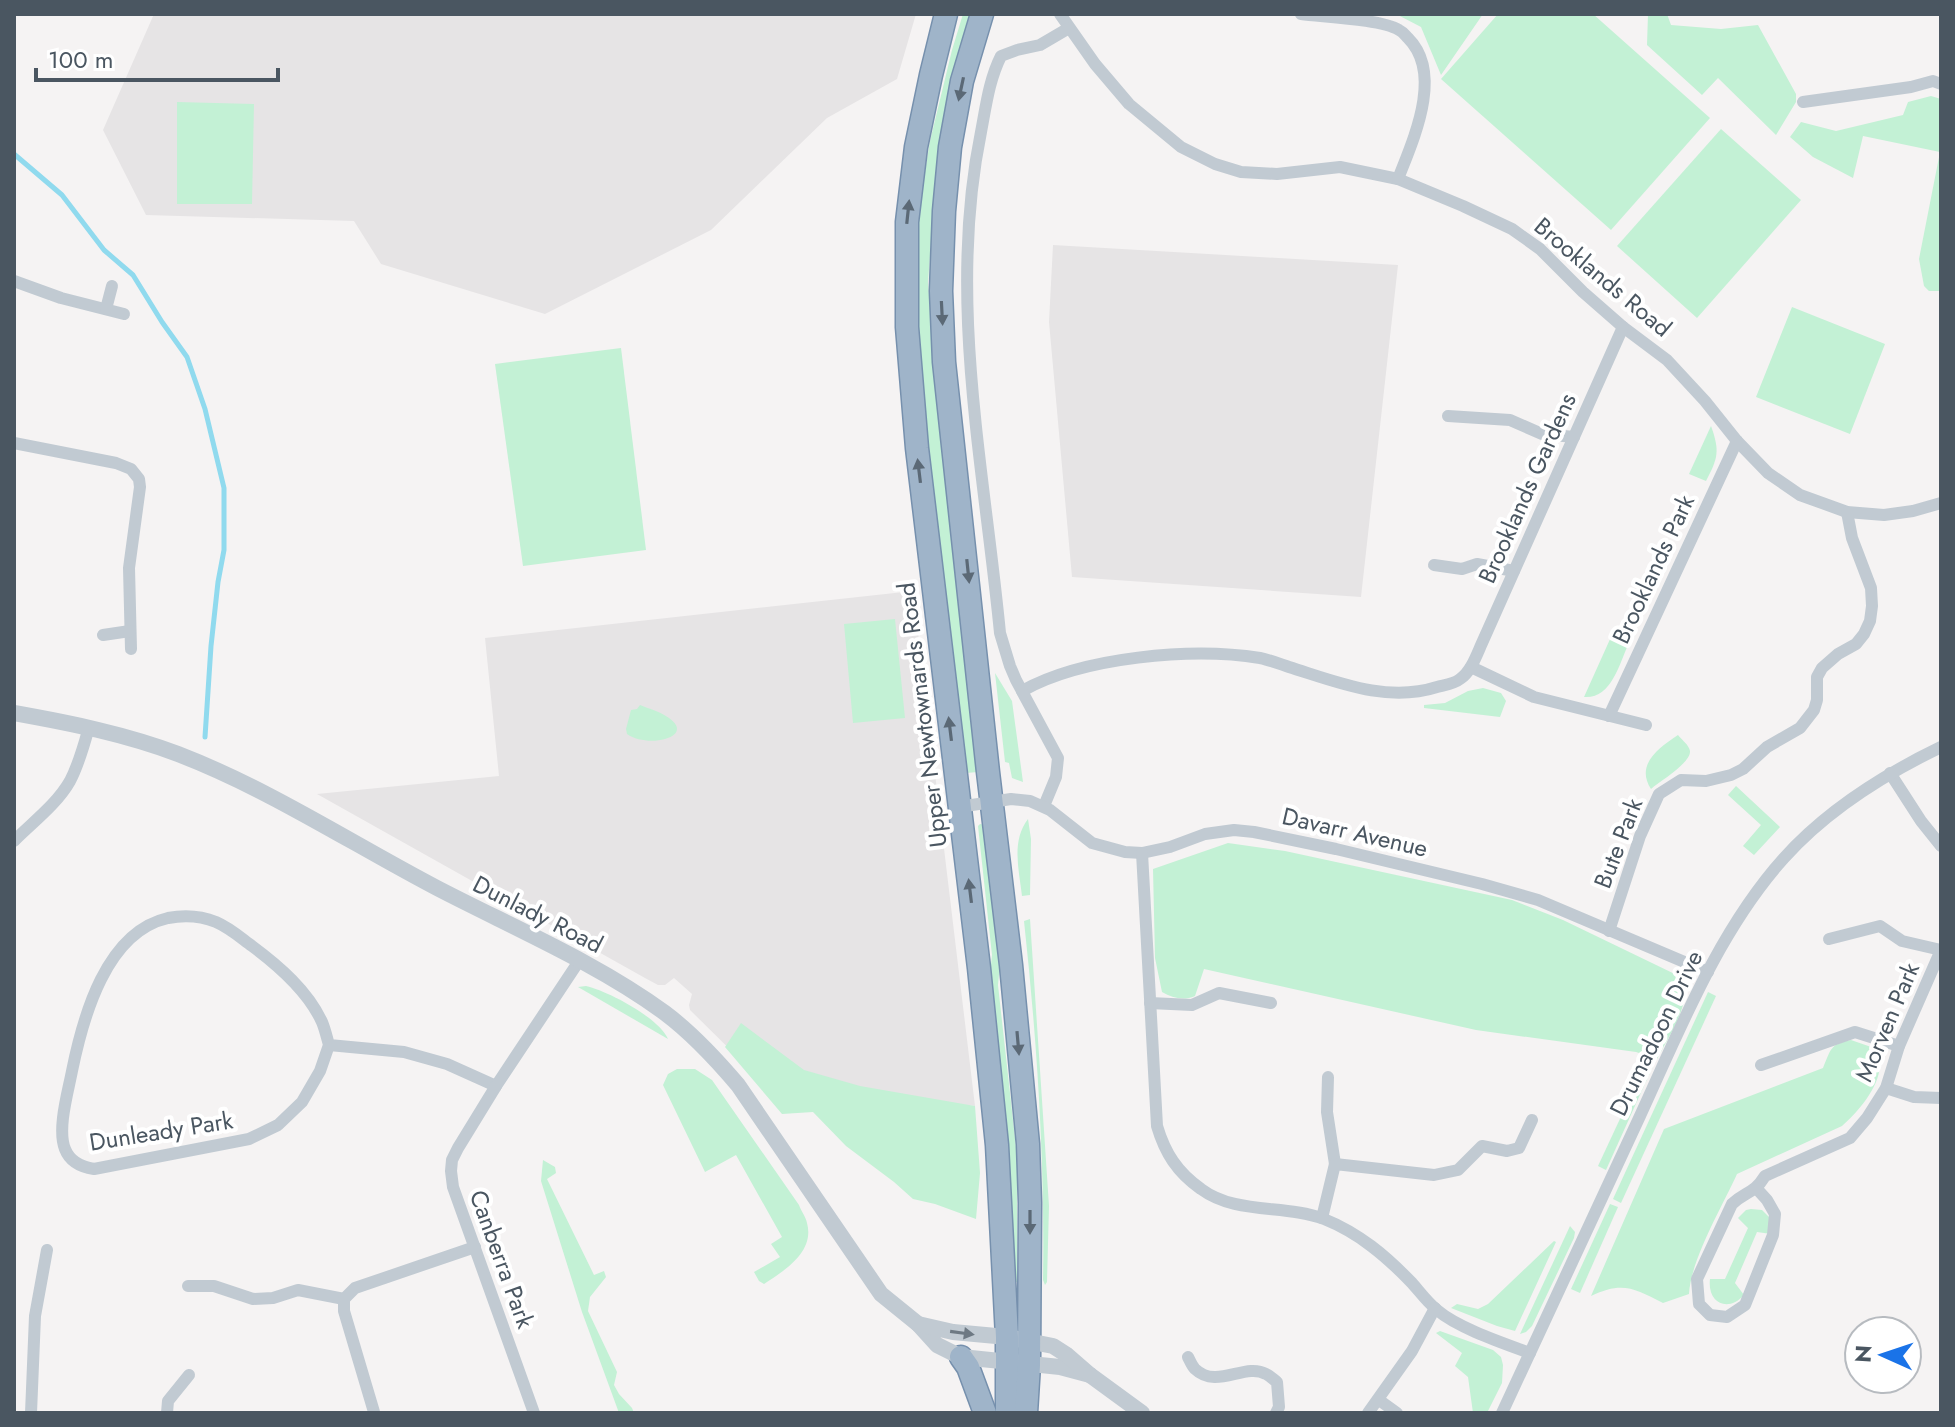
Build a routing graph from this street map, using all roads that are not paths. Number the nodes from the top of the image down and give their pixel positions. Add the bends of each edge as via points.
1 (946, 14) edge
2 (982, 14) edge
3 (1060, 14) edge
4 (1301, 14) edge
5 (1069, 28) junction
6 (1941, 84) edge
7 (1803, 102) dead end
8 (1398, 179) junction
9 (14, 281) edge
10 (112, 286) dead end
11 (106, 309) junction
12 (124, 314) dead end
13 (1623, 327) junction
14 (1448, 416) dead end
15 (1574, 437) junction
16 (1737, 441) junction
17 (14, 443) edge
18 (1941, 503) edge
19 (1847, 512) junction
20 (1434, 565) dead end
21 (1514, 571) junction
22 (130, 631) junction
23 (103, 635) dead end
24 (131, 649) dead end
25 (1471, 667) junction
26 (1022, 691) junction
27 (14, 713) edge
28 (1609, 716) junction
29 (1646, 725) dead end
30 (89, 727) junction
31 (1941, 747) edge
32 (1890, 773) junction
33 (992, 801) junction
34 (1044, 806) junction
35 (959, 807) junction
36 (14, 841) edge
37 (1941, 846) edge
38 (1142, 853) junction
39 (1609, 931) junction
40 (1829, 939) dead end
41 (1941, 950) edge
42 (579, 961) junction
43 (1708, 972) junction
44 (1150, 1003) junction
45 (1271, 1003) dead end
46 (329, 1045) junction
47 (1899, 1046) junction
48 (1761, 1065) dead end
49 (1328, 1077) dead end
50 (496, 1086) junction
51 (1886, 1088) junction
52 (1941, 1098) edge
53 (1532, 1120) dead end
54 (1335, 1164) junction
55 (1757, 1189) junction
56 (1322, 1218) junction
57 (475, 1247) junction
58 (47, 1250) dead end
59 (188, 1286) dead end
60 (344, 1299) junction
61 (1435, 1308) junction
62 (918, 1324) junction
63 (1018, 1338) junction
64 (1530, 1353) junction
65 (961, 1357) junction
66 (1188, 1357) dead end
67 (1018, 1363) junction
68 (189, 1375) dead end
69 (1090, 1375) junction
70 (1379, 1400) junction
71 (31, 1413) edge
72 (167, 1413) edge
73 (375, 1413) edge
74 (534, 1413) edge
75 (985, 1413) edge
76 (1007, 1413) edge
77 (1026, 1413) edge
78 (1142, 1413) edge
79 (1276, 1413) edge
80 (1368, 1413) edge
81 (1397, 1413) edge
82 (1502, 1413) edge

35 -> 1 highway, Upper Newtownards Road via 917,448 905,291 916,147
2 -> 33 highway, Upper Newtownards Road via 950,147 941,291 944,362
3 - 5 street, Brooklands Road
4 - 8 street via 1374,22 1399,29 1413,44 1423,64 1425,86 1417,130
5 - 8 street, Brooklands Road via 1129,104 1181,147 1215,164 1277,174 1340,167
5 - 26 street via 1040,45 1001,56 993,72 970,209 967,301 972,391 1000,633
6 - 7 street via 1933,81
8 - 13 street, Brooklands Road via 1512,229
9 - 11 street
10 - 11 street
11 - 12 street
13 - 15 street, Brooklands Gardens
13 - 16 street, Brooklands Road via 1667,360
14 - 15 street via 1510,420 1542,434
15 - 21 street, Brooklands Gardens
16 - 19 street, Brooklands Road via 1768,473 1800,495
16 - 28 street, Brooklands Park
17 - 22 street via 116,463 136,473 140,487 129,568
18 - 19 street, Brooklands Road via 1884,515
19 - 39 street, Bute Park via 1871,588 1864,634 1822,668 1814,710 1800,728 1731,775 1681,780 1659,794
20 - 21 street via 1462,569 1477,564
21 - 25 street, Brooklands Gardens
22 - 23 street
22 - 24 street
25 - 26 street via 1462,679 1423,692 1368,691 1261,658 1181,654 1064,673
25 - 28 street via 1534,697
26 - 34 street via 1058,758
27 - 30 street, Dunlady Road
28 - 29 street
30 - 36 street via 69,783
30 - 42 street, Dunlady Road via 218,771
31 - 32 street, Drumadoon Drive
32 - 37 street
32 - 43 street, Drumadoon Drive via 1788,853 1738,918
33 - 34 street, Davarr Avenue
33 - 35 street, Davarr Avenue
33 -> 63 highway, Upper Newtownards Road via 1028,1144 1030,1203
34 - 38 street, Davarr Avenue via 1092,843
63 -> 35 highway, Upper Newtownards Road
38 - 39 street, Davarr Avenue via 1205,834 1254,832 1496,888
38 - 44 street
39 - 43 street, Davarr Avenue
40 - 41 street via 1880,926 1902,941
41 - 47 street, Morven Park
42 - 50 street, Canberra Park
42 - 62 street, Dunlady Road via 665,1013 712,1055 738,1085 866,1274 888,1301
43 - 64 street, Drumadoon Drive
44 - 45 street via 1192,1005 1219,993
44 - 56 street via 1157,1126 1182,1174 1225,1203
46 - 46 street, Dunleady Park via 303,992 227,928 190,916 152,924 120,949 96,991 67,1098 65,1150 80,1165 94,1169 249,1139 278,1125 302,1102
46 - 50 street via 404,1052
47 - 48 street via 1855,1032
47 - 51 street, Morven Park
49 - 54 street
50 - 57 street, Canberra Park via 452,1160 453,1187
51 - 52 street
51 - 55 street, Morven Park via 1850,1138 1765,1176
53 - 54 street via 1519,1148 1482,1146 1458,1170 1434,1175
54 - 56 street
55 - 55 street, Morven Park via 1775,1214 1773,1235 1745,1305 1727,1317 1710,1315 1699,1304 1697,1279 1732,1204
56 - 61 street via 1381,1252
57 - 60 street via 355,1288
57 - 74 street, Canberra Park
58 - 71 street via 35,1316
59 - 60 street via 214,1286 253,1299 298,1290
60 - 73 street
61 - 64 street via 1454,1323
61 - 70 street
62 -> 63 street, Dunlady Road
62 - 65 street, Dunlady Road via 937,1345
63 - 67 highway, Upper Newtownards Road
63 - 69 street, Dunlady Road via 1053,1346
64 - 82 street, Drumadoon Drive
65 - 67 street, Dunlady Road
65 - 75 highway
66 - 79 street via 1195,1369 1209,1376 1265,1372 1277,1382
67 - 69 street, Dunlady Road
67 - 76 highway, Upper Newtownards Road
67 - 77 highway, Upper Newtownards Road
68 - 72 street via 168,1401
69 - 78 street, Dunlady Road
70 - 80 street
70 - 81 street

